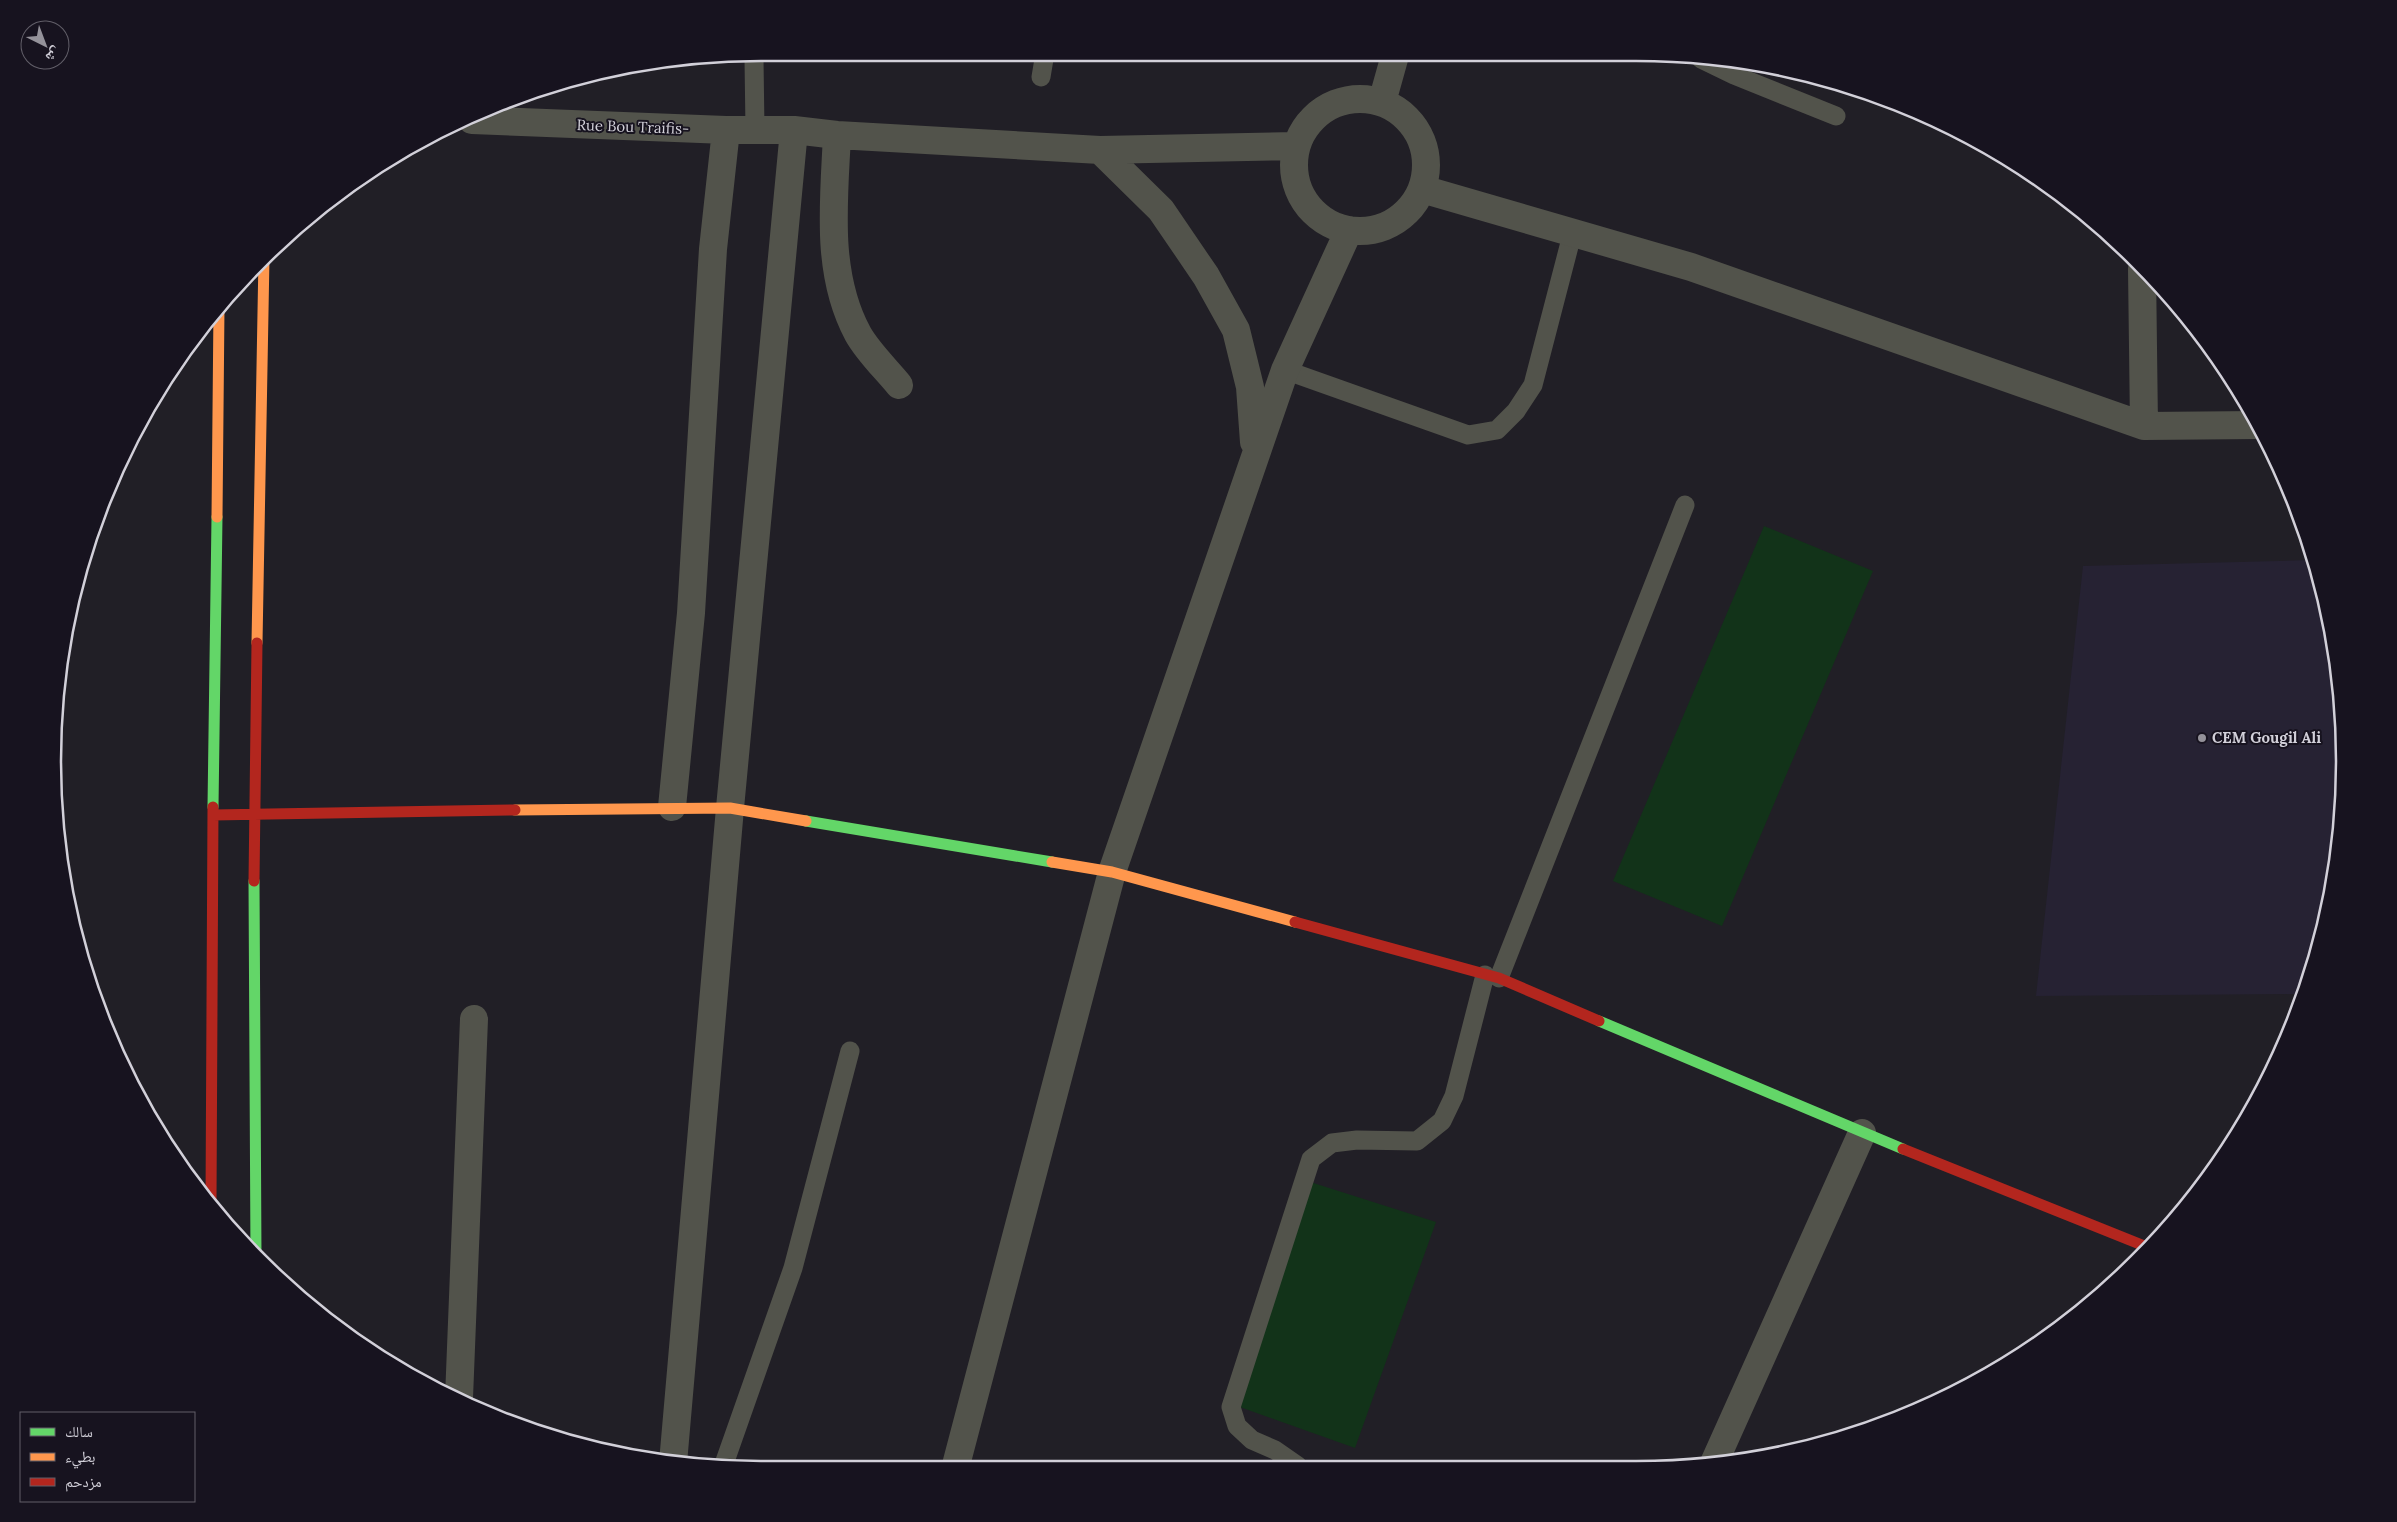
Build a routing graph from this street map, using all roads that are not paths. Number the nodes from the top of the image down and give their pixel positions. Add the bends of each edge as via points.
1 (754, 61) edge
2 (1044, 61) edge
3 (1393, 61) edge
4 (1717, 66) edge
5 (1041, 77) dead end
6 (1382, 102) junction
7 (1836, 116) dead end
8 (481, 120) edge
9 (726, 130) junction
10 (755, 130) junction
11 (794, 130) junction
12 (837, 135) junction
13 (1296, 146) junction
14 (1100, 150) junction
15 (1422, 189) junction
16 (1349, 230) junction
17 (1573, 231) junction
18 (264, 268) edge
19 (2142, 278) edge
20 (219, 319) edge
21 (1285, 370) junction
22 (899, 385) dead end
23 (2250, 425) edge
24 (2144, 426) junction
25 (1255, 453) junction
26 (1684, 505) dead end
27 (672, 807) junction
28 (730, 808) junction
29 (213, 815) junction
30 (254, 815) junction
31 (1112, 872) junction
32 (1492, 977) junction
33 (474, 1019) dead end
34 (850, 1051) dead end
35 (1862, 1133) junction
36 (211, 1193) edge
37 (256, 1245) edge
38 (2141, 1245) edge
39 (459, 1392) edge
40 (674, 1455) edge
41 (1717, 1456) edge
42 (726, 1459) edge
43 (957, 1461) edge
44 (1291, 1461) edge

1 - 10 lane
2 - 5 lane
3 - 6 street
4 - 7 lane
6 - 13 street via 1362,99 1340,102 1322,111 1306,126
6 - 15 street via 1400,112 1415,127 1424,147 1427,167
8 - 9 street, Rue Bou Traifis-
9 - 10 street, Rue Bou Traifis-
9 - 27 street via 713,249 691,613
10 - 11 street, Rue Bou Traifis-
11 - 12 street, Rue Bou Traifis-
11 - 28 street
12 - 14 street, Rue Bou Traifis-
12 - 22 street via 833,235 842,293 858,334
13 - 14 street, Rue Bou Traifis-
13 - 16 street via 1294,168 1299,190 1310,209 1328,222
14 - 25 street via 1161,210 1206,276 1236,330 1250,387
15 - 16 street via 1410,208 1392,222 1371,230
15 - 17 street
16 - 21 street
17 - 21 lane via 1533,385 1516,411 1497,430 1468,435
17 - 24 street via 1691,267
18 - 30 street
19 - 24 street
20 - 29 street
21 - 25 street
23 - 24 street
25 - 31 street
26 - 32 lane
27 - 28 street
27 - 30 street
28 - 31 street
28 - 40 street
29 - 30 street
29 - 36 street
30 - 37 street
31 - 32 street
31 - 43 street
32 - 35 street
32 - 44 lane via 1454,1096 1442,1121 1417,1140 1332,1143 1311,1160 1231,1407 1237,1426 1252,1440
33 - 39 street
34 - 42 lane via 793,1268
35 - 38 street
35 - 41 street

